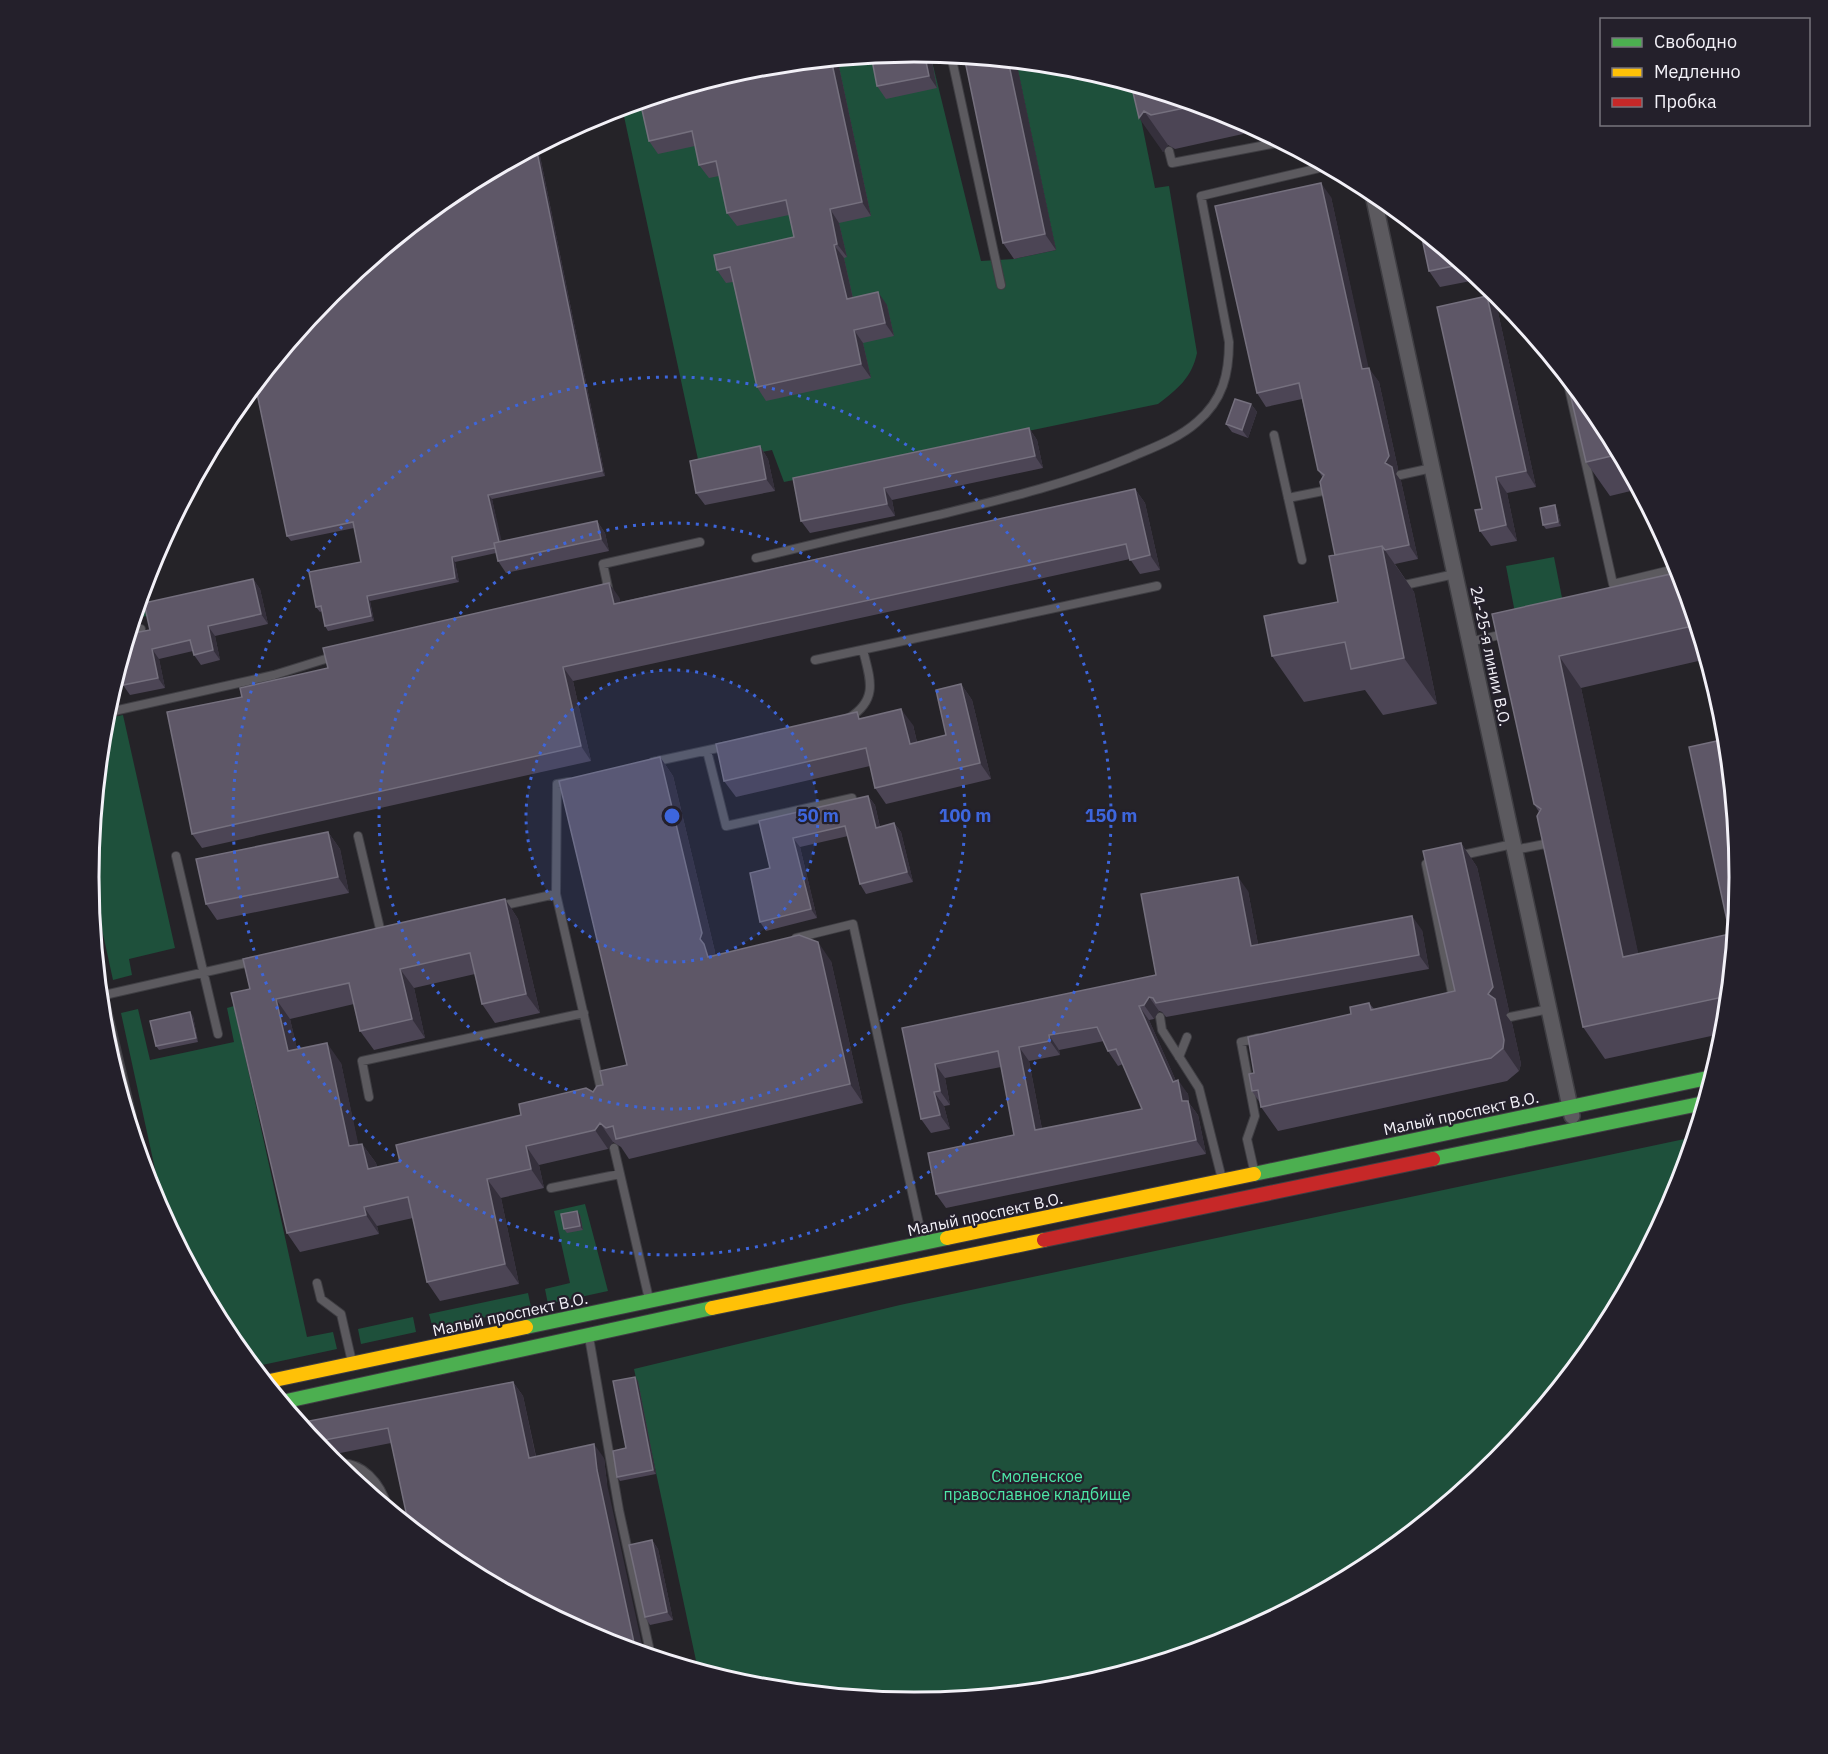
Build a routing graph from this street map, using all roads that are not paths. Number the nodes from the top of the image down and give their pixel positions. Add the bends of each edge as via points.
1 (953, 63) edge
2 (1271, 144) edge
3 (1169, 151) edge
4 (1317, 169) edge
5 (1375, 205) edge
6 (1001, 285) dead end
7 (1570, 394) edge
8 (1274, 435) dead end
9 (1432, 468) junction
10 (1400, 475) dead end
11 (1328, 490) edge
12 (1288, 498) junction
13 (700, 542) dead end
14 (756, 558) dead end
15 (1302, 560) dead end
16 (1669, 570) edge
17 (1455, 574) junction
18 (1157, 586) dead end
19 (1391, 588) edge
20 (598, 595) edge
21 (138, 629) edge
22 (141, 629) edge
23 (1512, 632) edge
24 (1469, 642) junction
25 (863, 650) junction
26 (350, 653) edge
27 (815, 660) dead end
28 (116, 711) edge
29 (838, 721) edge
30 (740, 743) edge
31 (707, 751) junction
32 (648, 764) edge
33 (579, 779) edge
34 (852, 798) edge
35 (358, 836) dead end
36 (1558, 842) edge
37 (1514, 847) junction
38 (176, 856) dead end
39 (556, 894) junction
40 (490, 908) edge
41 (392, 931) edge
42 (381, 933) junction
43 (369, 936) edge
44 (784, 941) edge
45 (259, 960) edge
46 (204, 973) junction
47 (107, 993) edge
48 (1442, 1000) edge
49 (1549, 1009) junction
50 (584, 1013) junction
51 (1160, 1017) edge
52 (1510, 1017) dead end
53 (218, 1034) dead end
54 (1187, 1036) dead end
55 (1263, 1037) edge
56 (1179, 1057) junction
57 (1704, 1079) edge
58 (369, 1097) dead end
59 (1697, 1105) edge
60 (605, 1106) edge
61 (1570, 1107) junction
62 (1575, 1130) junction
63 (614, 1148) edge
64 (620, 1173) junction
65 (1255, 1174) junction
66 (1222, 1180) junction
67 (551, 1188) dead end
68 (1260, 1195) junction
69 (923, 1244) junction
70 (927, 1263) junction
71 (317, 1283) dead end
72 (649, 1302) junction
73 (584, 1315) junction
74 (654, 1320) junction
75 (588, 1334) junction
76 (352, 1364) junction
77 (273, 1380) edge
78 (357, 1386) junction
79 (289, 1400) edge
80 (351, 1467) edge
81 (385, 1497) edge
82 (649, 1648) edge

1 - 6 lane
2 - 3 lane via 1172,163
4 - 14 lane via 1201,196 1229,342 1229,363 1226,384 1197,423 1169,441 1045,489
5 - 9 street, 24-25-я линии В.О.
7 - 16 lane via 1613,584
8 - 12 lane
9 - 10 lane
9 - 17 street, 24-25-я линии В.О.
11 - 12 lane
12 - 15 lane
13 - 20 lane via 603,564 609,593
17 - 19 lane
17 - 24 street, 24-25-я линии В.О.
18 - 25 lane
21 - 22 lane
23 - 24 lane
24 - 37 street, 24-25-я линии В.О.
25 - 27 lane
25 - 29 lane via 870,695 863,709
26 - 28 lane via 274,675
30 - 31 lane
31 - 32 lane
31 - 34 lane via 726,826
33 - 39 lane via 557,784
35 - 42 lane
36 - 37 lane
37 - 48 lane via 1426,864 1453,998
37 - 49 street, 24-25-я линии В.О.
38 - 46 lane
39 - 40 lane
39 - 50 lane
41 - 42 lane
42 - 43 lane
44 - 69 lane via 853,924
45 - 46 lane
46 - 47 lane
46 - 53 lane
49 - 52 lane
49 - 61 street, 24-25-я линии В.О.
50 - 58 lane via 362,1061
50 - 60 lane
51 - 56 lane via 1162,1030
54 - 56 lane
55 - 65 lane via 1241,1042 1255,1116 1247,1139
56 - 66 lane via 1199,1088
57 - 61 main road, Малый проспект В.О.
59 - 62 main road
61 - 62 street, 24-25-я линии В.О.
61 - 65 main road, Малый проспект В.О.
62 - 68 main road
63 - 64 lane
64 - 67 lane
64 - 72 lane
65 - 66 main road, Малый проспект В.О.
65 - 68 lane
66 - 69 main road, Малый проспект В.О.
68 - 70 main road
69 - 70 lane
69 - 72 main road, Малый проспект В.О.
70 - 74 main road
71 - 76 lane via 321,1299 341,1314
72 - 73 main road, Малый проспект В.О.
72 - 74 lane
73 - 75 lane
73 - 76 main road, Малый проспект В.О.
74 - 75 main road
75 - 78 main road
75 - 82 lane via 619,1510
76 - 77 main road, Малый проспект В.О.
76 - 78 lane
78 - 79 main road
80 - 81 lane via 373,1477

